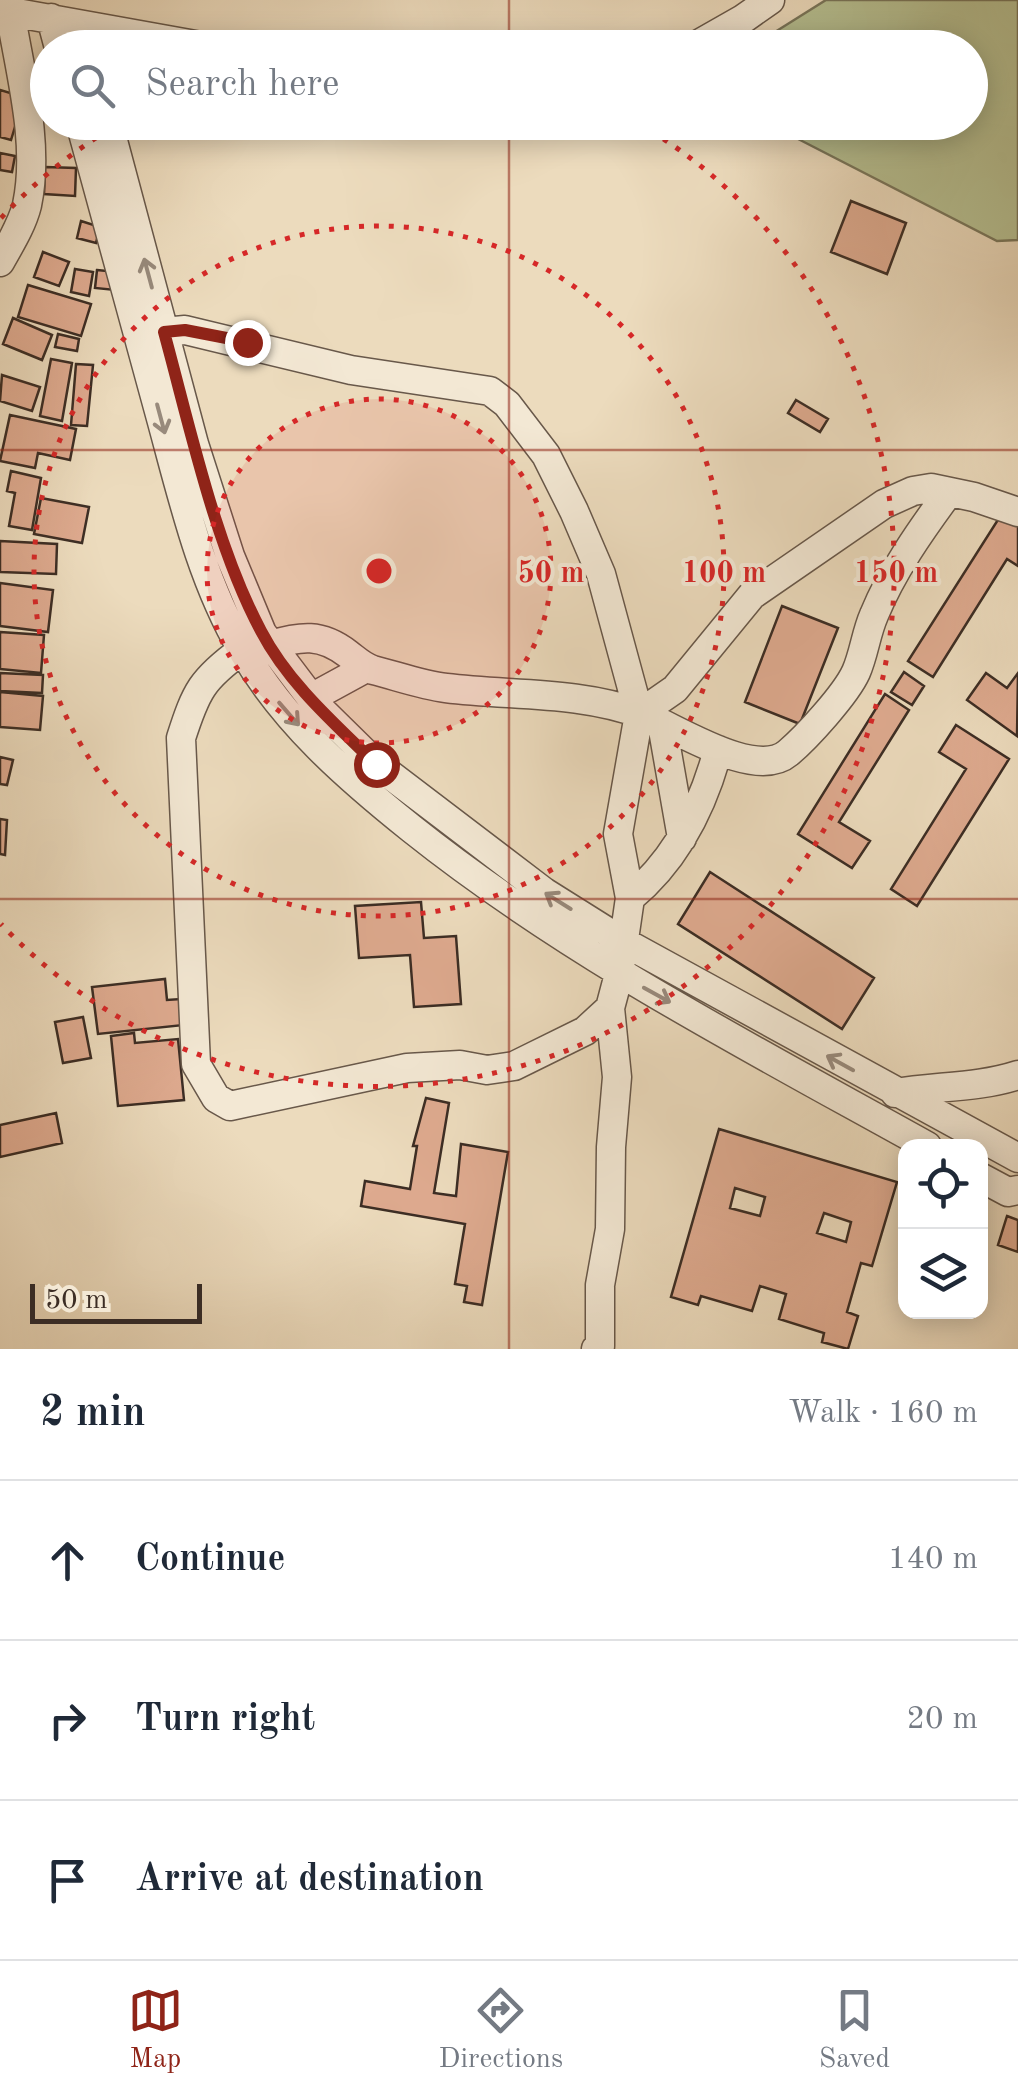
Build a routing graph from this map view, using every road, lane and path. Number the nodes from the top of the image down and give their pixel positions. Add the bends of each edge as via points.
1 (770, 0) edge
2 (5, 11) edge
3 (51, 18) junction
4 (55, 30) edge
5 (73, 30) edge
6 (725, 30) edge
7 (85, 140) edge
8 (113, 140) edge
9 (0, 262) edge
10 (164, 332) junction
11 (949, 492) junction
12 (1018, 512) edge
13 (270, 645) junction
14 (242, 650) junction
15 (366, 668) junction
16 (311, 698) junction
17 (651, 719) junction
18 (718, 750) junction
19 (682, 838) junction
20 (630, 898) junction
21 (622, 942) junction
22 (620, 974) junction
23 (610, 1008) junction
24 (1018, 1075) edge
25 (895, 1093) junction
26 (914, 1139) edge
27 (1018, 1158) edge
28 (988, 1181) edge
29 (1018, 1190) edge
30 (598, 1348) edge

1 - 6 street
2 - 3 street
2 - 9 street via 28,120 31,172 26,208
3 - 4 street
3 - 5 street
7 -> 14 street via 196,542
10 -> 8 street
10 - 13 street via 209,495
10 - 17 street via 185,330 352,370 467,386 507,404 546,455 601,574
11 - 12 street
11 - 17 street via 913,491 884,504 752,595
11 - 18 street via 874,613 855,674 810,731 771,762
13 - 15 street via 316,637
13 - 16 street
14 -> 22 street via 275,699 358,786 448,858
14 - 23 street via 213,671 194,697 182,738 196,1064 216,1098 230,1106 407,1068 514,1066 586,1032
15 - 16 street
15 - 17 street via 443,688 597,702
21 -> 16 street via 461,832 376,764
17 - 18 street
17 - 19 street
17 - 20 street via 618,834
18 - 19 street
19 - 20 street via 654,878
20 - 21 street
21 - 22 street
25 -> 21 street
22 - 23 street
22 -> 26 street
23 - 30 street via 617,1077
24 - 25 street
25 - 27 street
28 - 29 street

